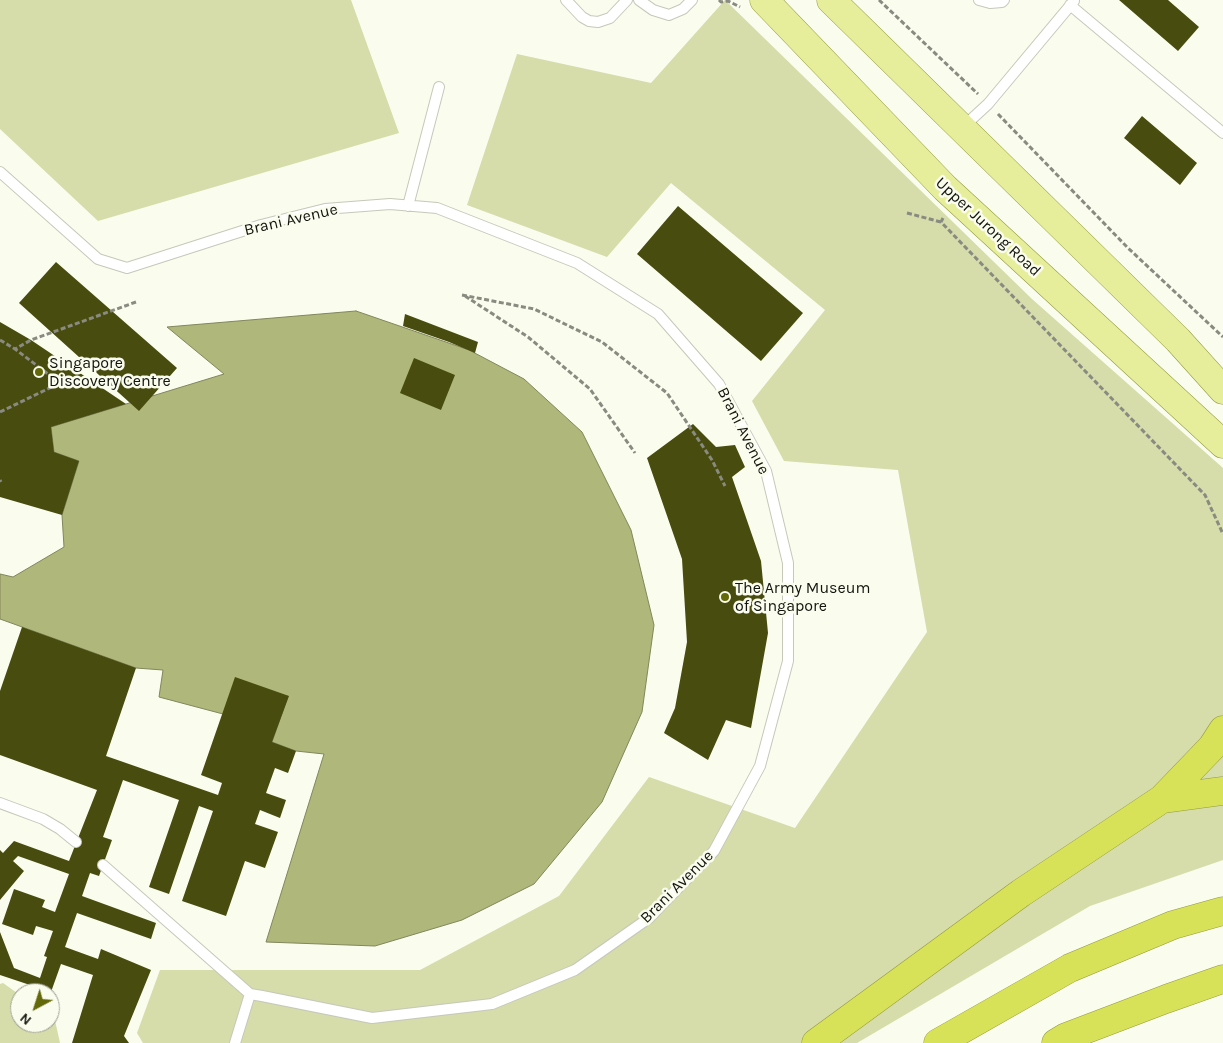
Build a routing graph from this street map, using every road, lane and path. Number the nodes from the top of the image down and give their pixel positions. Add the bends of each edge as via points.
1 (566, 0) edge
2 (627, 0) edge
3 (639, 0) edge
4 (692, 0) edge
5 (719, 0) edge
6 (831, 0) edge
7 (879, 0) edge
8 (979, 0) edge
9 (1004, 0) edge
10 (1073, 2) edge
11 (753, 4) edge
12 (440, 87) dead end
13 (988, 104) junction
14 (961, 129) junction
15 (1223, 133) edge
16 (0, 172) edge
17 (408, 206) junction
18 (944, 212) dead end
19 (908, 213) dead end
20 (941, 222) junction
21 (136, 302) dead end
22 (1223, 337) edge
23 (0, 340) edge
24 (15, 350) junction
25 (1223, 390) edge
26 (0, 412) edge
27 (1223, 444) edge
28 (635, 453) dead end
29 (725, 486) dead end
30 (1223, 534) edge
31 (1223, 730) edge
32 (1223, 792) edge
33 (1162, 799) junction
34 (0, 803) edge
35 (76, 842) dead end
36 (103, 865) dead end
37 (1223, 911) edge
38 (1223, 979) edge
39 (250, 994) junction
40 (235, 1043) edge
41 (816, 1043) edge
42 (938, 1043) edge
43 (1056, 1043) edge

1 - 2 lane via 582,17 598,22 610,18
3 - 4 lane via 653,10 669,15 683,9
5 - 11 path
6 - 14 main road
7 - 13 path
8 - 9 lane via 990,3
10 - 13 lane
10 - 15 lane
11 - 27 main road, Upper Jurong Road via 945,188
12 - 17 lane
13 - 14 lane
13 - 22 path via 1128,248
14 - 25 main road via 1178,340
16 - 17 lane, Brani Avenue via 98,259 127,268 261,225 325,209 390,204
17 - 39 lane, Brani Avenue via 437,208 577,263 658,314 719,384 766,471 788,563 788,661 760,766 714,851 649,918 575,970 492,1004 372,1018
18 - 20 path
19 - 20 path
20 - 30 path via 1205,495
21 - 24 path via 31,340
23 - 24 path
24 - 26 path via 60,383
28 - 29 path via 590,389 528,337 462,295 534,309 602,342 667,394 712,460
31 - 33 highway via 1212,747
32 - 33 highway
33 - 41 highway via 1021,893
34 - 35 lane via 43,819
36 - 39 lane
37 - 42 highway via 1173,925 1070,968
38 - 43 highway via 1166,998
39 - 40 lane

